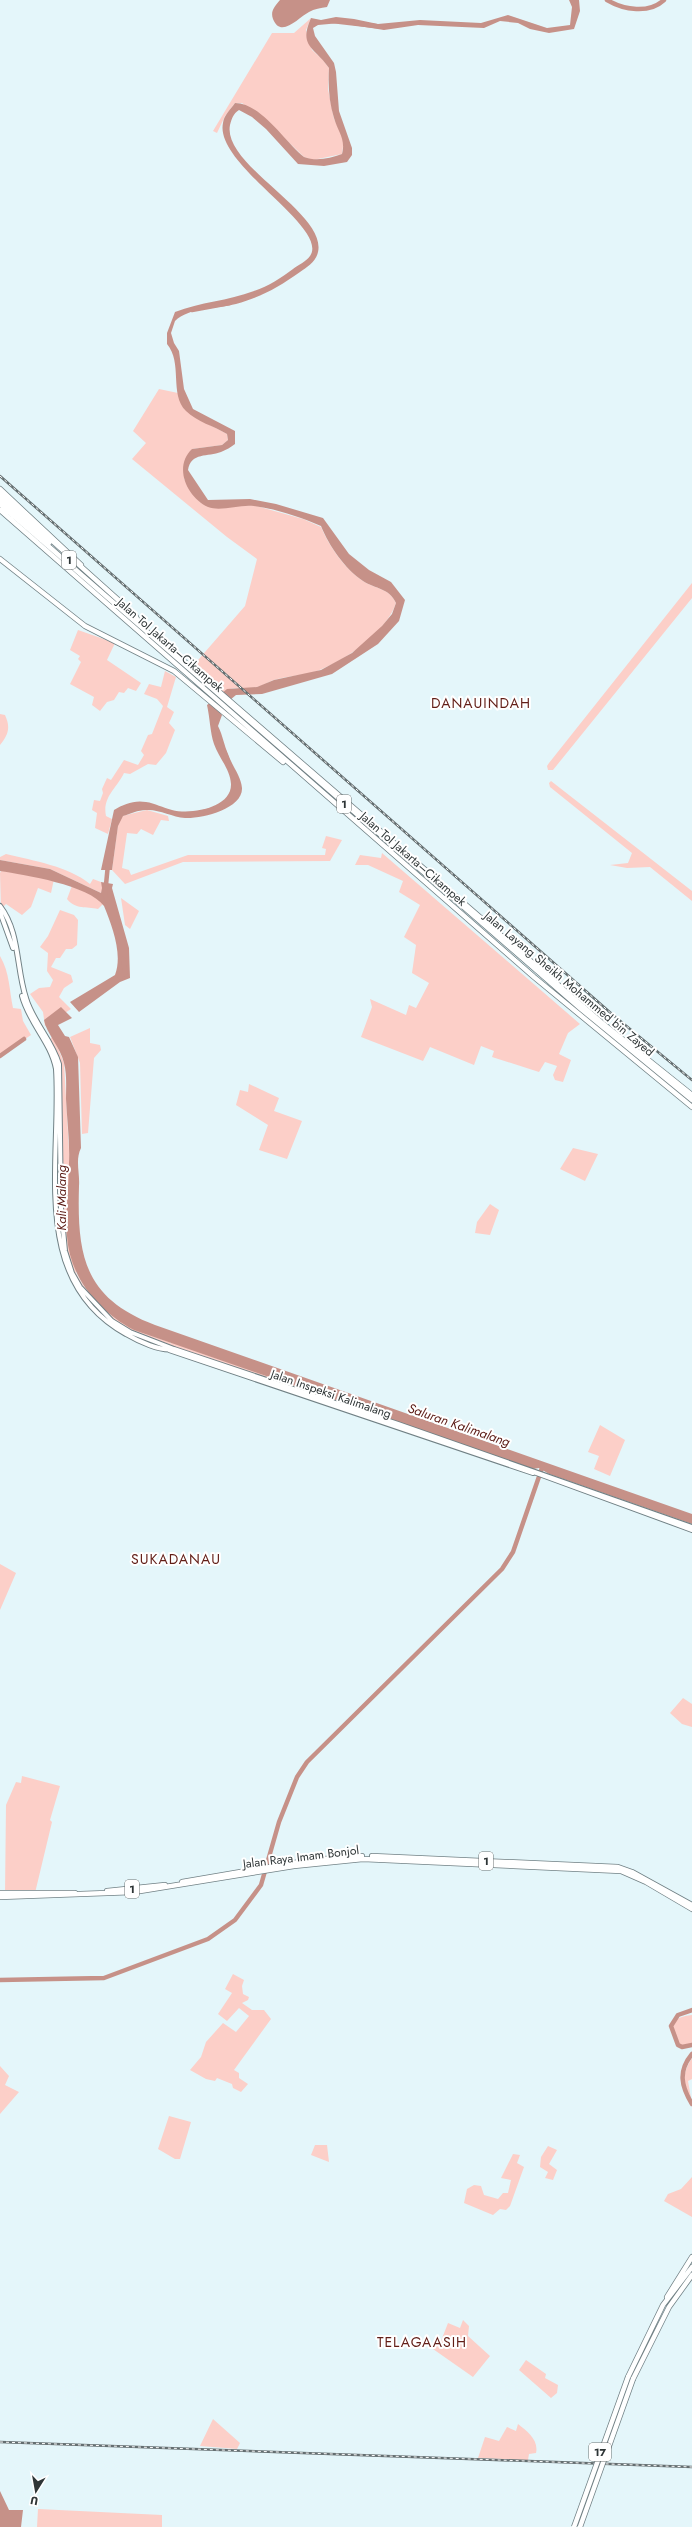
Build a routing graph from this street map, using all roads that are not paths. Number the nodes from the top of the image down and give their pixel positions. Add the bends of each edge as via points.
1 (0, 489) edge
2 (0, 494) edge
3 (0, 499) edge
4 (0, 504) edge
5 (0, 509) edge
6 (0, 559) edge
7 (81, 565) junction
8 (138, 621) junction
9 (308, 781) junction
10 (0, 906) edge
11 (0, 912) edge
12 (35, 1022) junction
13 (692, 1095) edge
14 (692, 1102) edge
15 (692, 1107) edge
16 (110, 1322) junction
17 (174, 1349) junction
18 (168, 1350) junction
19 (195, 1357) junction
20 (671, 1521) junction
21 (692, 1526) edge
22 (692, 1530) edge
23 (519, 1864) junction
24 (262, 1869) junction
25 (0, 1894) edge
26 (0, 1897) edge
27 (692, 1905) edge
28 (692, 1909) edge
29 (692, 2257) edge
30 (692, 2267) edge
31 (692, 2275) edge
32 (663, 2305) junction
33 (574, 2527) edge
34 (580, 2527) edge

1 - 7 highway
2 - 7 highway
3 - 8 highway, Jalan Tol Jakarta–Cikampek / 1
4 - 14 highway, Jalan Layang Sheikh Mohammed bin Zayed / 1 via 581,1010
5 - 9 highway, Jalan Tol Jakarta–Cikampek / 1
5 - 14 highway, Jalan Layang Sheikh Mohammed bin Zayed / 1 via 546,983
6 - 9 highway via 77,620 166,665
7 - 8 highway via 135,615
8 - 13 highway, Jalan Tol Jakarta–Cikampek / 1 via 601,1022
9 - 15 highway, Jalan Tol Jakarta–Cikampek / 1 via 534,977
10 - 12 main road, Jalan Inspeksi Kalimalang via 13,935 26,998
11 - 12 main road, Jalan Inspeksi Kalimalang via 11,936 23,999
12 - 16 main road, Jalan Inspeksi Kalimalang via 56,1056 58,1069 58,1169 65,1252 75,1280 93,1306
16 - 17 main road, Jalan Inspeksi Kalimalang
16 - 18 main road, Jalan Inspeksi Kalimalang via 129,1336
17 - 18 main road, Jalan Inspeksi Kalimalang
17 - 19 main road, Jalan Inspeksi Kalimalang
18 - 19 main road, Jalan Inspeksi Kalimalang
19 - 20 main road, Jalan Inspeksi Kalimalang
20 - 21 main road, Jalan Inspeksi Kalimalang
20 - 22 main road, Jalan Inspeksi Kalimalang
23 - 24 highway, Jalan Raya Imam Bonjol / 1 via 332,1858
23 - 27 highway, Jalan Raya Imam Bonjol / 1 via 577,1864 626,1869
23 - 28 highway, Jalan Raya Imam Bonjol / 1 via 621,1871 646,1882
24 - 25 highway, Jalan Raya Imam Bonjol / 1 via 128,1889 82,1893
24 - 26 highway, Jalan Raya Imam Bonjol / 1 via 134,1892
29 - 32 highway
30 - 32 highway, 17
31 - 34 highway, 17, bridge via 669,2307 633,2379
32 - 33 highway, 17, bridge via 628,2377

